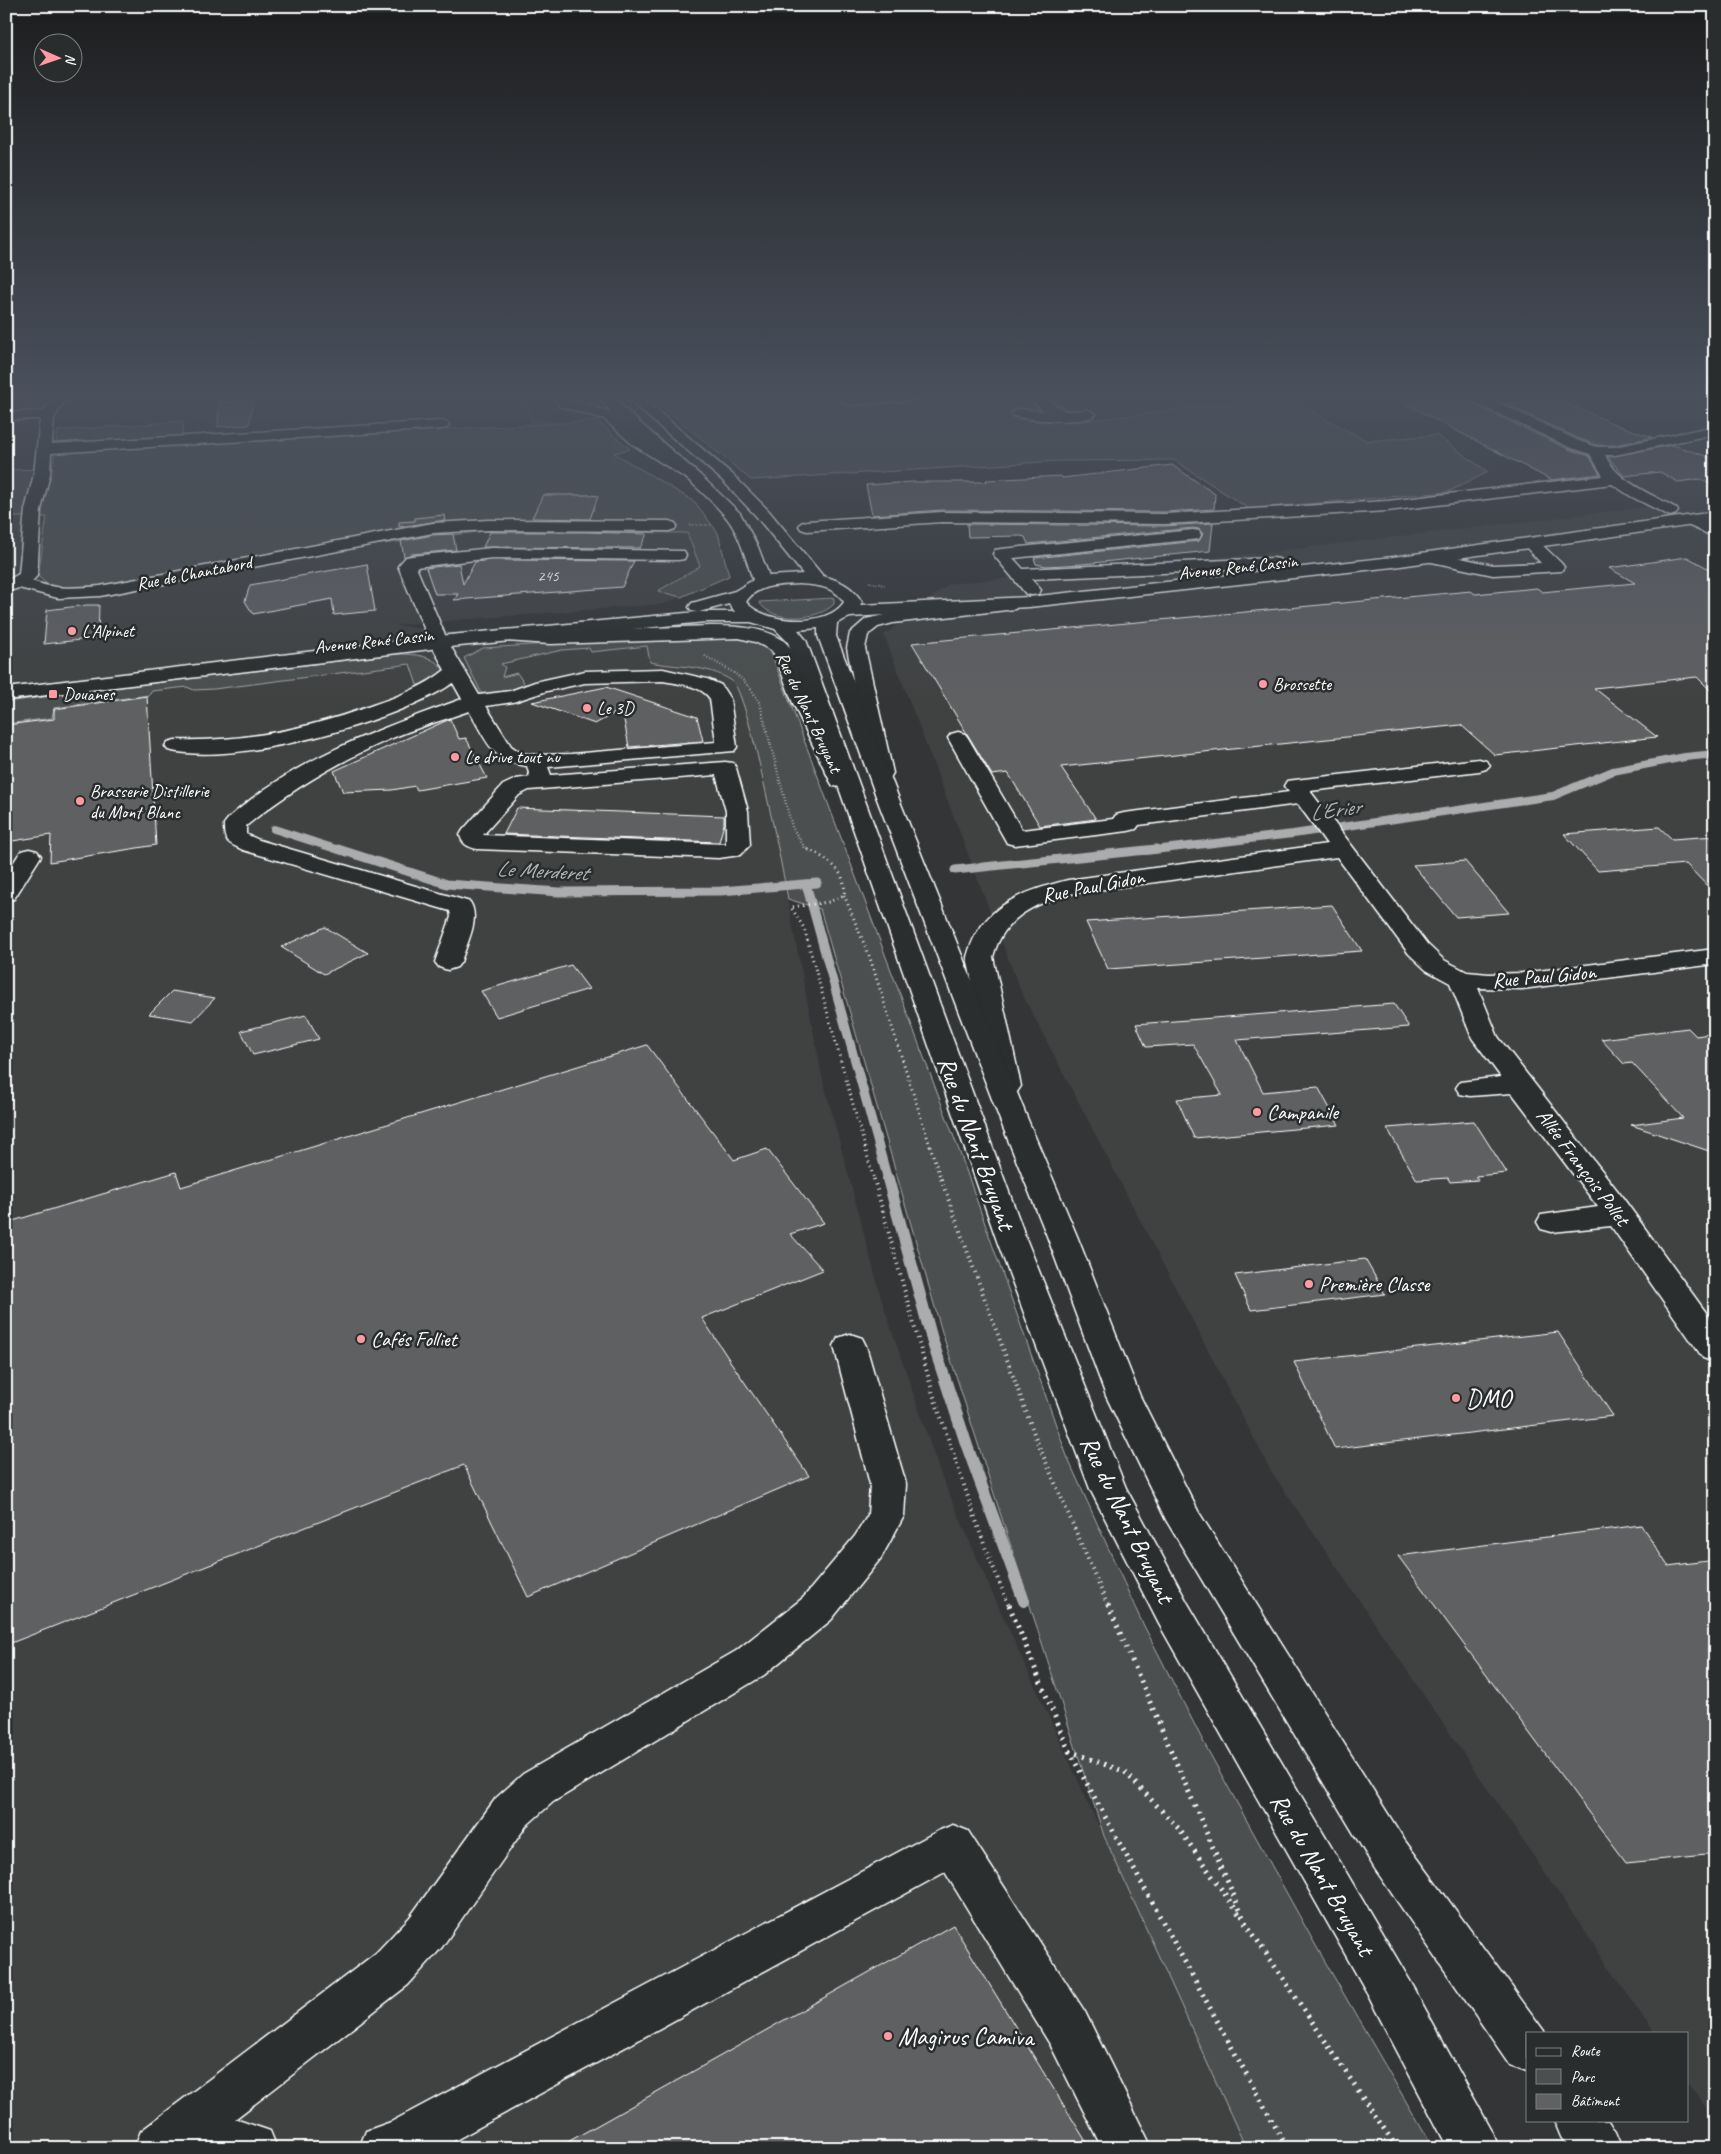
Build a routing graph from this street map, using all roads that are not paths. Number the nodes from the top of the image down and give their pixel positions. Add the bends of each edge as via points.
1 (36, 497) edge
2 (714, 497) edge
3 (746, 497) edge
4 (1467, 497) edge
5 (1644, 497) edge
6 (1715, 504) edge
7 (1670, 512) junction
8 (1715, 517) edge
9 (1691, 521) junction
10 (669, 526) road end
11 (806, 526) dead end
12 (1715, 532) edge
13 (1198, 534) dead end
14 (1531, 544) junction
15 (678, 556) dead end
16 (1433, 557) junction
17 (1273, 563) junction
18 (1018, 574) junction
19 (817, 580) junction
20 (763, 583) junction
21 (12, 585) edge
22 (38, 591) junction
23 (849, 592) junction
24 (740, 595) junction
25 (1030, 596) junction
26 (117, 602) dead end
27 (837, 616) junction
28 (751, 617) junction
29 (781, 624) junction
30 (864, 628) joint
31 (711, 632) joint
32 (512, 637) junction
33 (437, 638) junction
34 (456, 671) junction
35 (6, 683) edge
36 (6, 694) edge
37 (474, 702) junction
38 (958, 738) dead end
39 (175, 746) dead end
40 (1479, 765) dead end
41 (539, 771) junction
42 (888, 798) junction
43 (1309, 803) junction
44 (870, 841) junction
45 (1342, 849) junction
46 (29, 856) dead end
47 (6, 894) edge
48 (1715, 956) edge
49 (448, 962) dead end
50 (1461, 979) junction
51 (1520, 1084) junction
52 (1470, 1088) dead end
53 (1014, 1120) junction
54 (1619, 1215) junction
55 (1552, 1222) dead end
56 (850, 1346) dead end
57 (1715, 1350) edge
58 (1391, 1993) junction
59 (1526, 2047) edge
60 (1580, 2122) edge
61 (158, 2148) edge
62 (383, 2148) edge
63 (1128, 2148) edge
64 (1475, 2148) edge
65 (1489, 2148) edge
66 (1599, 2148) edge

1 - 21 main road via 28,576
2 - 20 main road via 734,516
3 - 19 main road
4 - 11 main road via 1387,506 1184,518 942,517
5 - 7 main road
6 - 7 main road, Avenue René Cassin
7 - 17 main road, Avenue René Cassin via 1536,532
8 - 9 main road, Avenue René Cassin
9 - 12 main road
9 - 14 main road, Avenue René Cassin
10 - 22 main road, Rue de Chantabord via 489,525 433,528 100,591 61,594
13 - 18 main road via 1001,554
14 - 16 main road, Avenue René Cassin
14 - 16 main road via 1556,567 1493,570
15 - 33 main road via 492,553 412,561 407,566
16 - 25 main road, Avenue René Cassin
17 - 18 main road
17 - 25 main road, Avenue René Cassin
18 - 25 main road
19 - 20 main road, Avenue René Cassin
19 - 23 main road, Avenue René Cassin
20 - 24 main road, Avenue René Cassin
21 - 22 main road, Rue de Chantabord
22 - 26 main road via 53,601
23 - 25 main road, Avenue René Cassin
23 - 27 main road, Rue du Nant Bruyant via 853,602
24 - 28 main road via 737,602 741,610
24 - 33 main road, Avenue René Cassin via 666,612
25 - 27 main road, Avenue René Cassin
25 - 30 main road, Avenue René Cassin via 994,608 893,618
27 - 29 main road, Avenue René Cassin via 806,624
27 - 42 main road, Rue du Nant Bruyant via 827,636
28 - 29 main road, Avenue René Cassin
28 - 32 main road, Avenue René Cassin via 705,618
29 - 44 main road, Rue du Nant Bruyant via 797,640
30 - 42 main road, Rue du Nant Bruyant via 859,633 856,648
31 - 32 main road, Avenue René Cassin
31 - 44 main road, Rue du Nant Bruyant via 738,632 778,646
32 - 33 main road, Avenue René Cassin
33 - 34 main road
33 - 35 main road, Avenue René Cassin via 198,659
33 - 36 main road, Avenue René Cassin
34 - 37 main road
34 - 39 main road via 430,689 397,704 296,736 214,747
37 - 41 main road via 503,750
37 - 41 main road via 513,696 584,677 634,674 700,683 714,689 720,699 727,747 571,760
37 - 49 main road via 384,734 324,763 271,795 235,824 235,837 251,845 461,907 463,917
38 - 43 main road via 1015,838 1128,824 1124,820
40 - 43 main road via 1295,786
41 - 41 main road via 725,768 737,811 739,845 719,852 477,842 472,839 471,835 511,790
42 - 53 main road, Rue du Nant Bruyant
43 - 45 main road, Rue Paul Gidon
44 - 58 main road, Rue du Nant Bruyant via 1012,1241 1108,1489 1173,1613
45 - 50 main road, Rue Paul Gidon via 1418,949 1435,965
45 - 53 main road, Rue Paul Gidon via 1068,887 1033,897 1009,912 984,937 980,957
46 - 47 main road
48 - 50 main road, Rue Paul Gidon via 1522,981
50 - 51 main road, Allée François Pollet via 1486,1038
51 - 52 main road
51 - 54 main road, Allée François Pollet
53 - 59 main road, Rue du Nant Bruyant via 1123,1396 1184,1520 1390,1855
54 - 55 main road
54 - 57 main road, Allée François Pollet
56 - 61 main road via 888,1484 886,1516 868,1547 817,1609 750,1663 538,1788 511,1812 426,1932 392,1969
58 - 64 main road
58 - 65 main road, Rue du Nant Bruyant
60 - 66 main road
62 - 63 main road via 397,2145 953,1845 1068,2029

